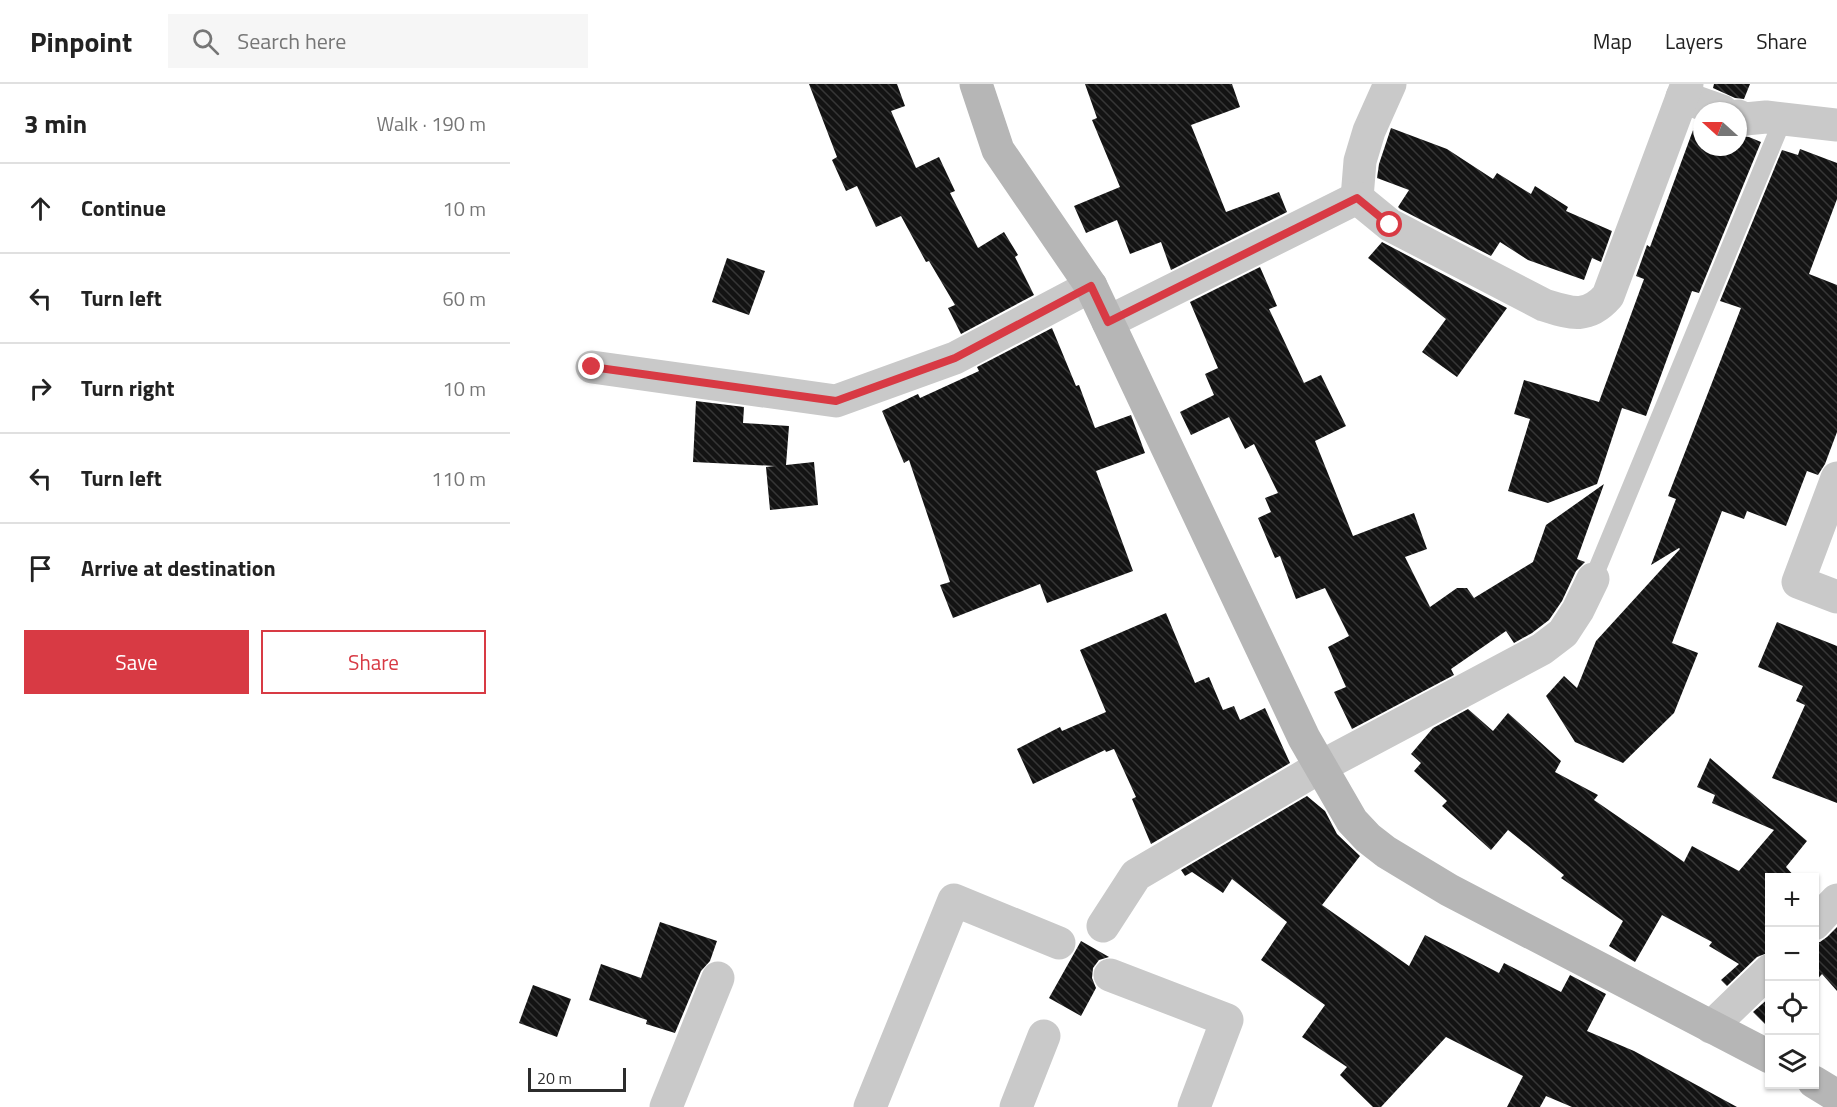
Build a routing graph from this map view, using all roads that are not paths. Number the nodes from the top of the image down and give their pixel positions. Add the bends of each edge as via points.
1 (976, 84) edge
2 (1390, 84) edge
3 (1684, 90) edge
4 (1706, 102) edge
5 (1747, 119) edge
6 (1837, 125) edge
7 (1778, 131) dead end
8 (1357, 198) junction
9 (1091, 286) junction
10 (1108, 322) junction
11 (592, 367) dead end
12 (1837, 477) edge
13 (1593, 579) joint
14 (1837, 597) edge
15 (1320, 767) junction
16 (1837, 900) edge
17 (1819, 920) edge
18 (1103, 926) dead end
19 (1059, 943) dead end
20 (1110, 975) dead end
21 (1765, 975) edge
22 (718, 978) dead end
23 (1711, 1027) junction
24 (1044, 1036) dead end
25 (1765, 1055) edge
26 (1819, 1085) edge
27 (1837, 1096) edge
28 (666, 1107) edge
29 (870, 1107) edge
30 (1016, 1107) edge
31 (1194, 1107) edge

1 - 9 main road via 998,150
2 - 8 street via 1360,161
3 - 4 street
3 - 8 street via 1608,296 1590,312 1568,313 1535,300 1390,225
5 - 6 street via 1766,117
7 - 13 lane
8 - 10 street
9 - 10 main road
9 - 11 street via 955,358 836,401
10 - 15 main road
12 - 14 street via 1798,582
13 - 15 street via 1563,633 1542,650
15 - 18 street via 1136,875
15 - 23 main road via 1352,821 1386,852 1449,890
16 - 17 street
19 - 29 street via 954,900
20 - 31 street via 1227,1020
21 - 23 street
22 - 28 street
23 - 25 main road
24 - 30 street
26 - 27 main road

